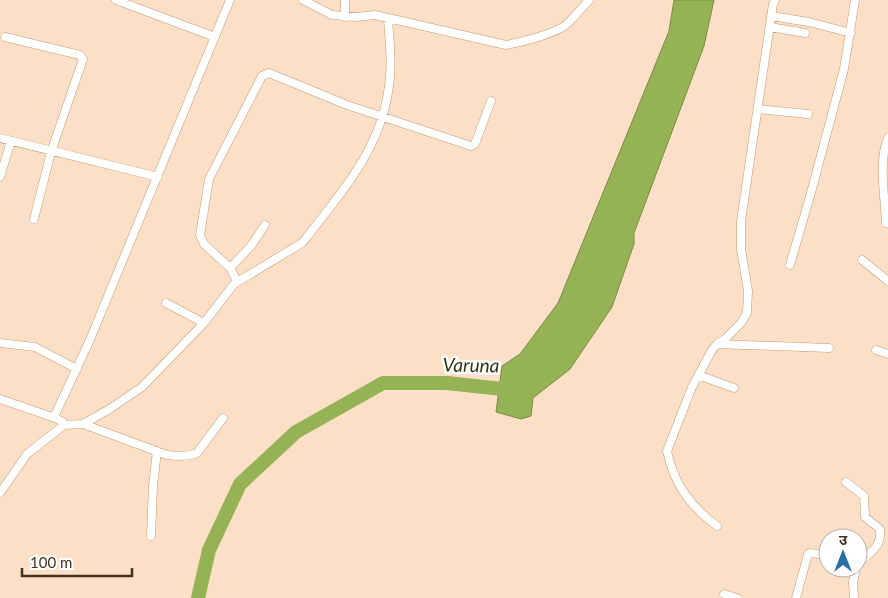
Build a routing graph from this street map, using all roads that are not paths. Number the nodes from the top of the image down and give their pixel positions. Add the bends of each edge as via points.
1 (116, 0) edge
2 (139, 0) edge
3 (230, 0) edge
4 (303, 0) edge
5 (345, 0) edge
6 (590, 0) edge
7 (775, 0) edge
8 (855, 0) edge
9 (137, 9) junction
10 (771, 16) junction
11 (345, 17) junction
12 (388, 18) junction
13 (770, 27) junction
14 (805, 33) dead end
15 (851, 33) junction
16 (5, 37) dead end
17 (215, 37) junction
18 (492, 101) dead end
19 (758, 109) junction
20 (808, 114) dead end
21 (382, 117) junction
22 (0, 138) edge
23 (888, 138) edge
24 (11, 141) junction
25 (51, 152) junction
26 (0, 177) edge
27 (158, 177) junction
28 (34, 219) dead end
29 (886, 223) dead end
30 (265, 225) dead end
31 (862, 260) dead end
32 (790, 265) dead end
33 (230, 268) junction
34 (237, 281) junction
35 (888, 281) edge
36 (166, 303) dead end
37 (204, 323) junction
38 (0, 343) edge
39 (717, 344) junction
40 (829, 348) dead end
41 (876, 350) dead end
42 (888, 354) edge
43 (77, 369) junction
44 (698, 375) junction
45 (734, 388) dead end
46 (0, 398) edge
47 (55, 418) junction
48 (224, 418) dead end
49 (82, 424) junction
50 (64, 425) junction
51 (157, 452) junction
52 (846, 482) dead end
53 (0, 493) edge
54 (716, 526) dead end
55 (884, 529) edge
56 (151, 536) dead end
57 (818, 554) edge
58 (868, 555) edge
59 (855, 578) edge
60 (724, 594) dead end
61 (737, 598) edge
62 (796, 598) edge
63 (854, 598) edge

1 - 9 street
2 - 9 street
3 - 17 street
4 - 11 street via 326,13
5 - 11 street
6 - 12 street via 560,28 506,44
7 - 10 street
8 - 15 street
9 - 17 street
10 - 13 street
10 - 15 street
11 - 12 street via 375,15
12 - 21 street via 390,74
13 - 14 street
13 - 19 street
15 - 32 street via 828,131
16 - 25 street via 82,56
17 - 27 street
18 - 21 street via 475,144 471,146
19 - 20 street
19 - 39 street via 741,221 748,308 741,323
21 - 33 street via 269,74 262,76 209,179 207,189 201,240
21 - 34 street via 373,144 362,163 302,243
22 - 24 street
23 - 29 street via 883,163
24 - 25 street
24 - 26 street
25 - 27 street
25 - 28 street
27 - 43 street
30 - 33 street
31 - 35 street
33 - 34 street
34 - 37 street
36 - 37 street
37 - 49 street via 142,387
38 - 43 street via 35,347
39 - 40 street
39 - 44 street
41 - 42 street
43 - 47 street
44 - 45 street
44 - 54 street via 667,451 683,493
46 - 47 street
47 - 50 street
48 - 51 street via 197,453 180,456
49 - 50 street
49 - 51 street
50 - 53 street via 27,454
51 - 56 street
52 - 55 street via 864,496 865,517
55 - 58 street via 875,550
57 - 62 street via 808,554
59 - 63 street
60 - 61 street

